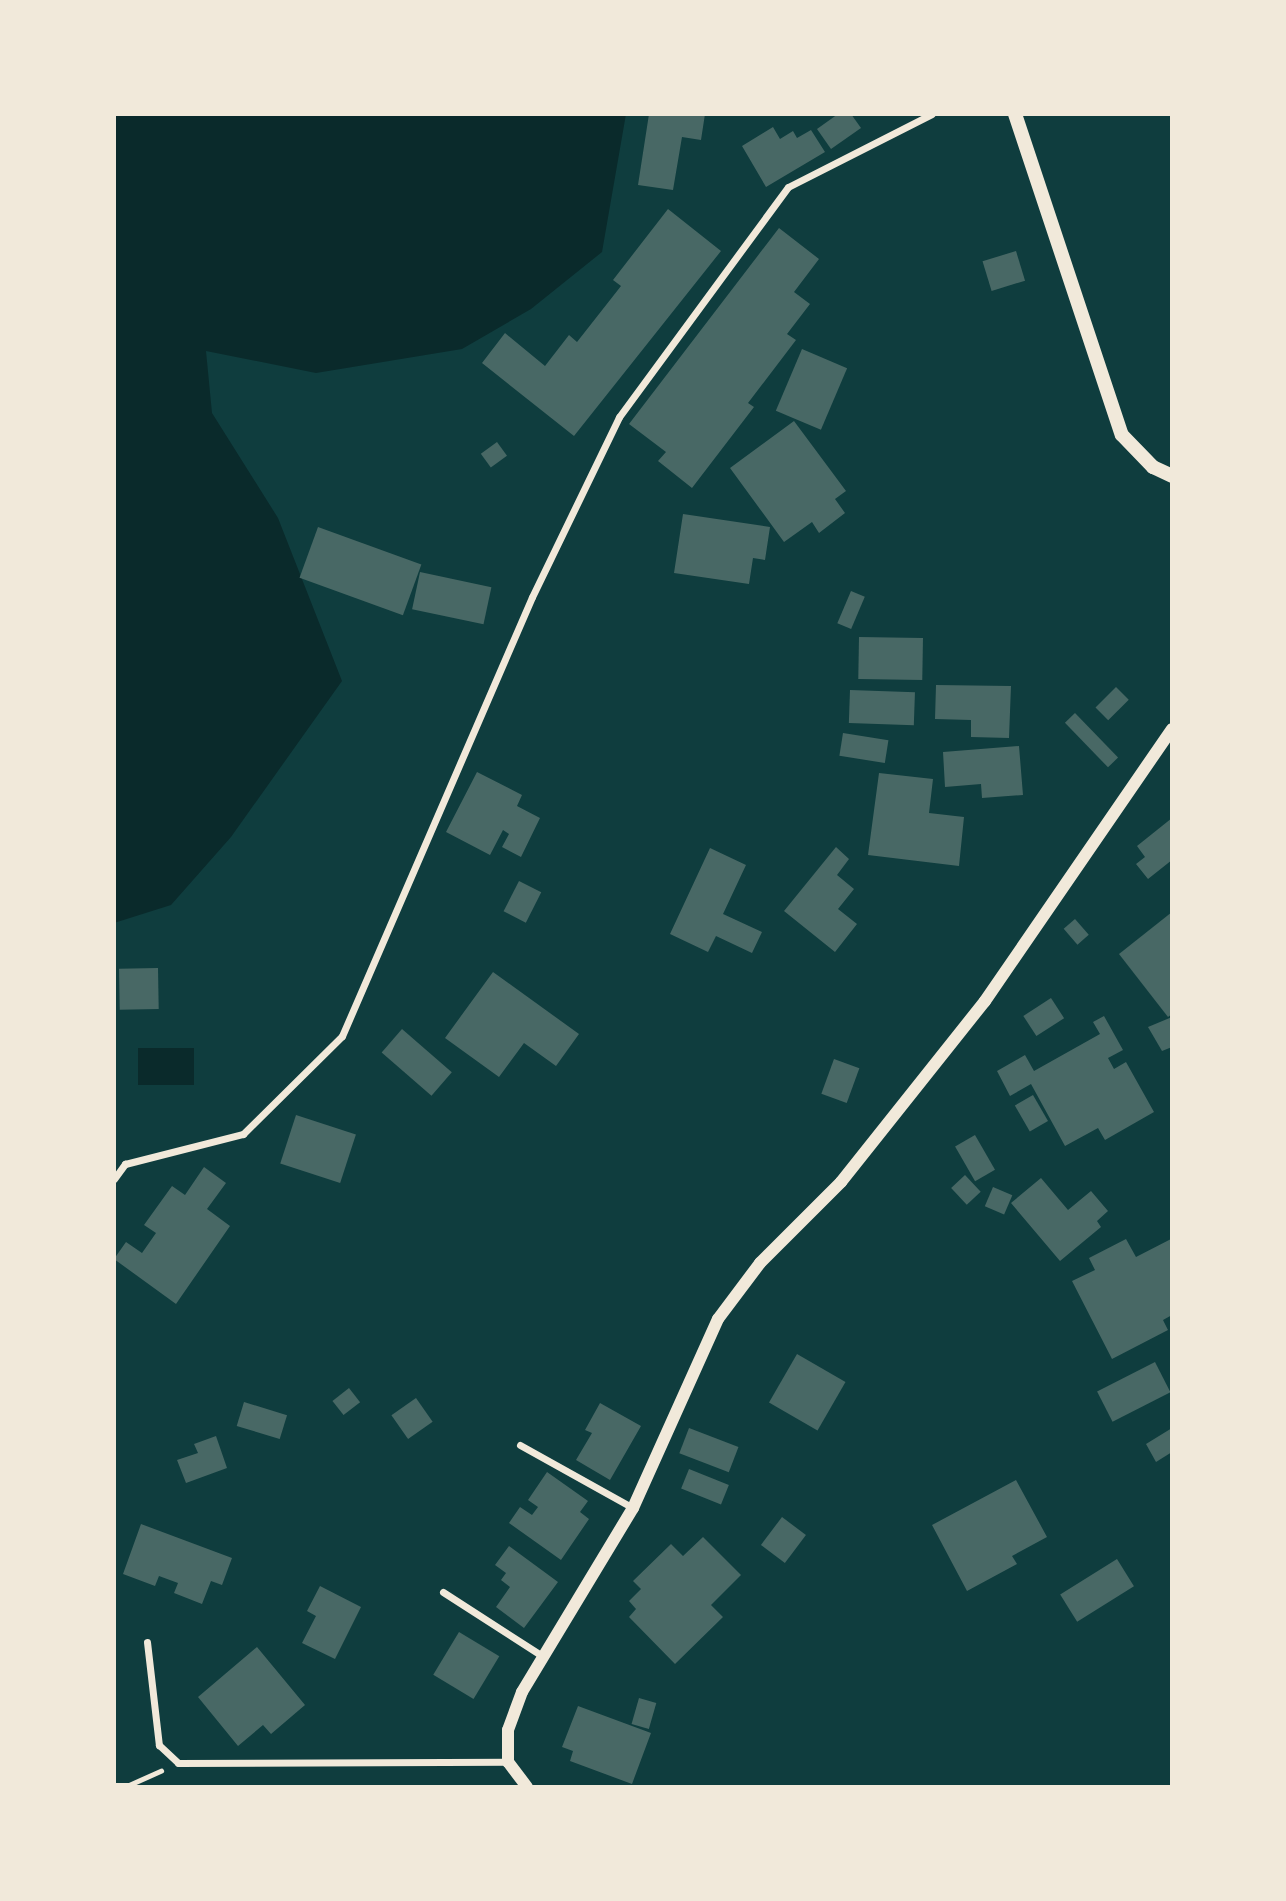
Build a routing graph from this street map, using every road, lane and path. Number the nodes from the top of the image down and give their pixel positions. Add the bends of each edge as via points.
1 (932, 114) edge
2 (1015, 114) edge
3 (1172, 477) edge
4 (1172, 729) edge
5 (114, 1179) edge
6 (520, 1445) dead end
7 (633, 1508) junction
8 (443, 1592) dead end
9 (147, 1642) dead end
10 (544, 1658) junction
11 (508, 1762) junction
12 (178, 1763) junction
13 (114, 1786) edge
14 (527, 1787) edge

1 - 5 street via 788,187 620,417 532,597 342,1036 243,1134 125,1164
2 - 3 main road via 1122,435 1136,453
4 - 7 street via 985,1001 841,1181 760,1263 718,1319
6 - 7 street
7 - 10 street
8 - 10 street
9 - 12 street via 159,1745
10 - 11 street via 522,1692 508,1730
11 - 12 street
11 - 14 street
12 - 13 path via 129,1786

